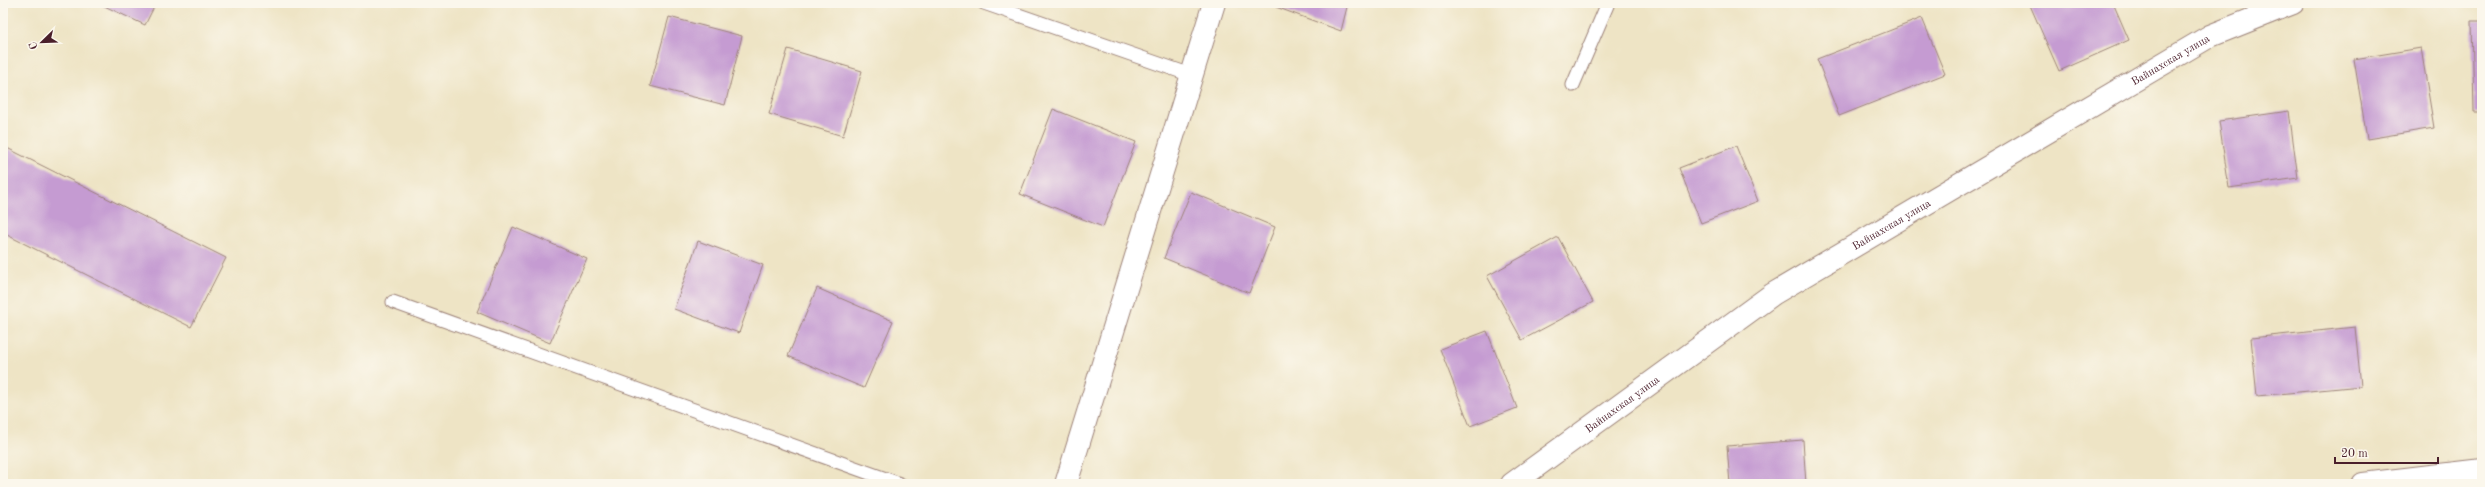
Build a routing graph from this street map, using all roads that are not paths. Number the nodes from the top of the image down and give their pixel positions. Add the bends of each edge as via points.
1 (984, 3) edge
2 (1214, 3) edge
3 (1608, 3) edge
4 (2293, 3) edge
5 (1191, 75) junction
6 (1573, 85) dead end
7 (393, 302) dead end
8 (2482, 470) edge
9 (900, 484) edge
10 (1066, 484) edge
11 (1512, 484) edge
12 (2375, 484) edge

1 - 5 lane
2 - 5 street
3 - 6 lane
4 - 11 street, Вайнахская улица via 2210,36 1773,294
5 - 10 street
7 - 9 lane
8 - 12 street

